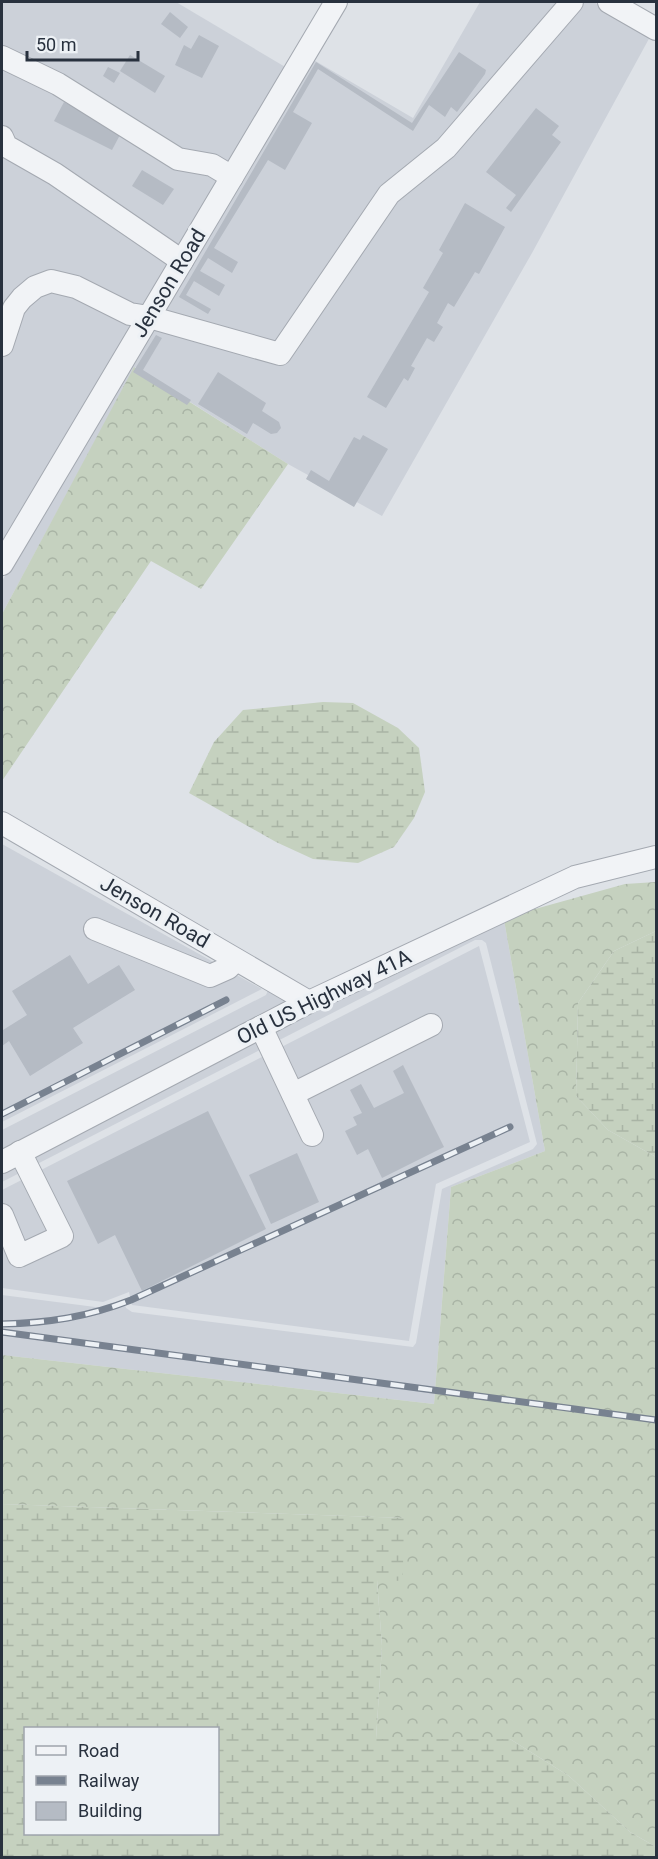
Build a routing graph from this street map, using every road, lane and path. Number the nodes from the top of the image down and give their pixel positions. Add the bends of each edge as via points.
1 (336, 2) edge
2 (572, 2) edge
3 (609, 2) edge
4 (657, 30) edge
5 (2, 57) edge
6 (2, 137) edge
7 (232, 177) junction
8 (182, 261) junction
9 (149, 317) junction
10 (2, 345) edge
11 (2, 564) edge
12 (2, 823) edge
13 (657, 857) edge
14 (95, 929) dead end
15 (236, 960) junction
16 (309, 1002) junction
17 (431, 1025) dead end
18 (261, 1027) junction
19 (293, 1094) junction
20 (312, 1135) dead end
21 (10, 1157) edge
22 (2, 1215) edge

1 - 7 street, Jenson Road
2 - 9 street via 446,148 389,194 280,354
3 - 4 street
5 - 7 street via 58,84 178,159 212,165
6 - 8 street via 6,146 55,174
7 - 8 street, Jenson Road
8 - 9 street, Jenson Road
9 - 10 street via 130,315 76,287 51,281 35,287 14,308
9 - 11 street, Jenson Road
12 - 15 street, Jenson Road
13 - 16 street, Old US Highway 41A via 575,878
14 - 15 street via 210,976
15 - 16 street, Jenson Road
16 - 18 street, Old US Highway 41A
17 - 19 street
18 - 19 street
18 - 21 street, Old US Highway 41A
19 - 20 street
21 - 22 street via 62,1236 19,1256

